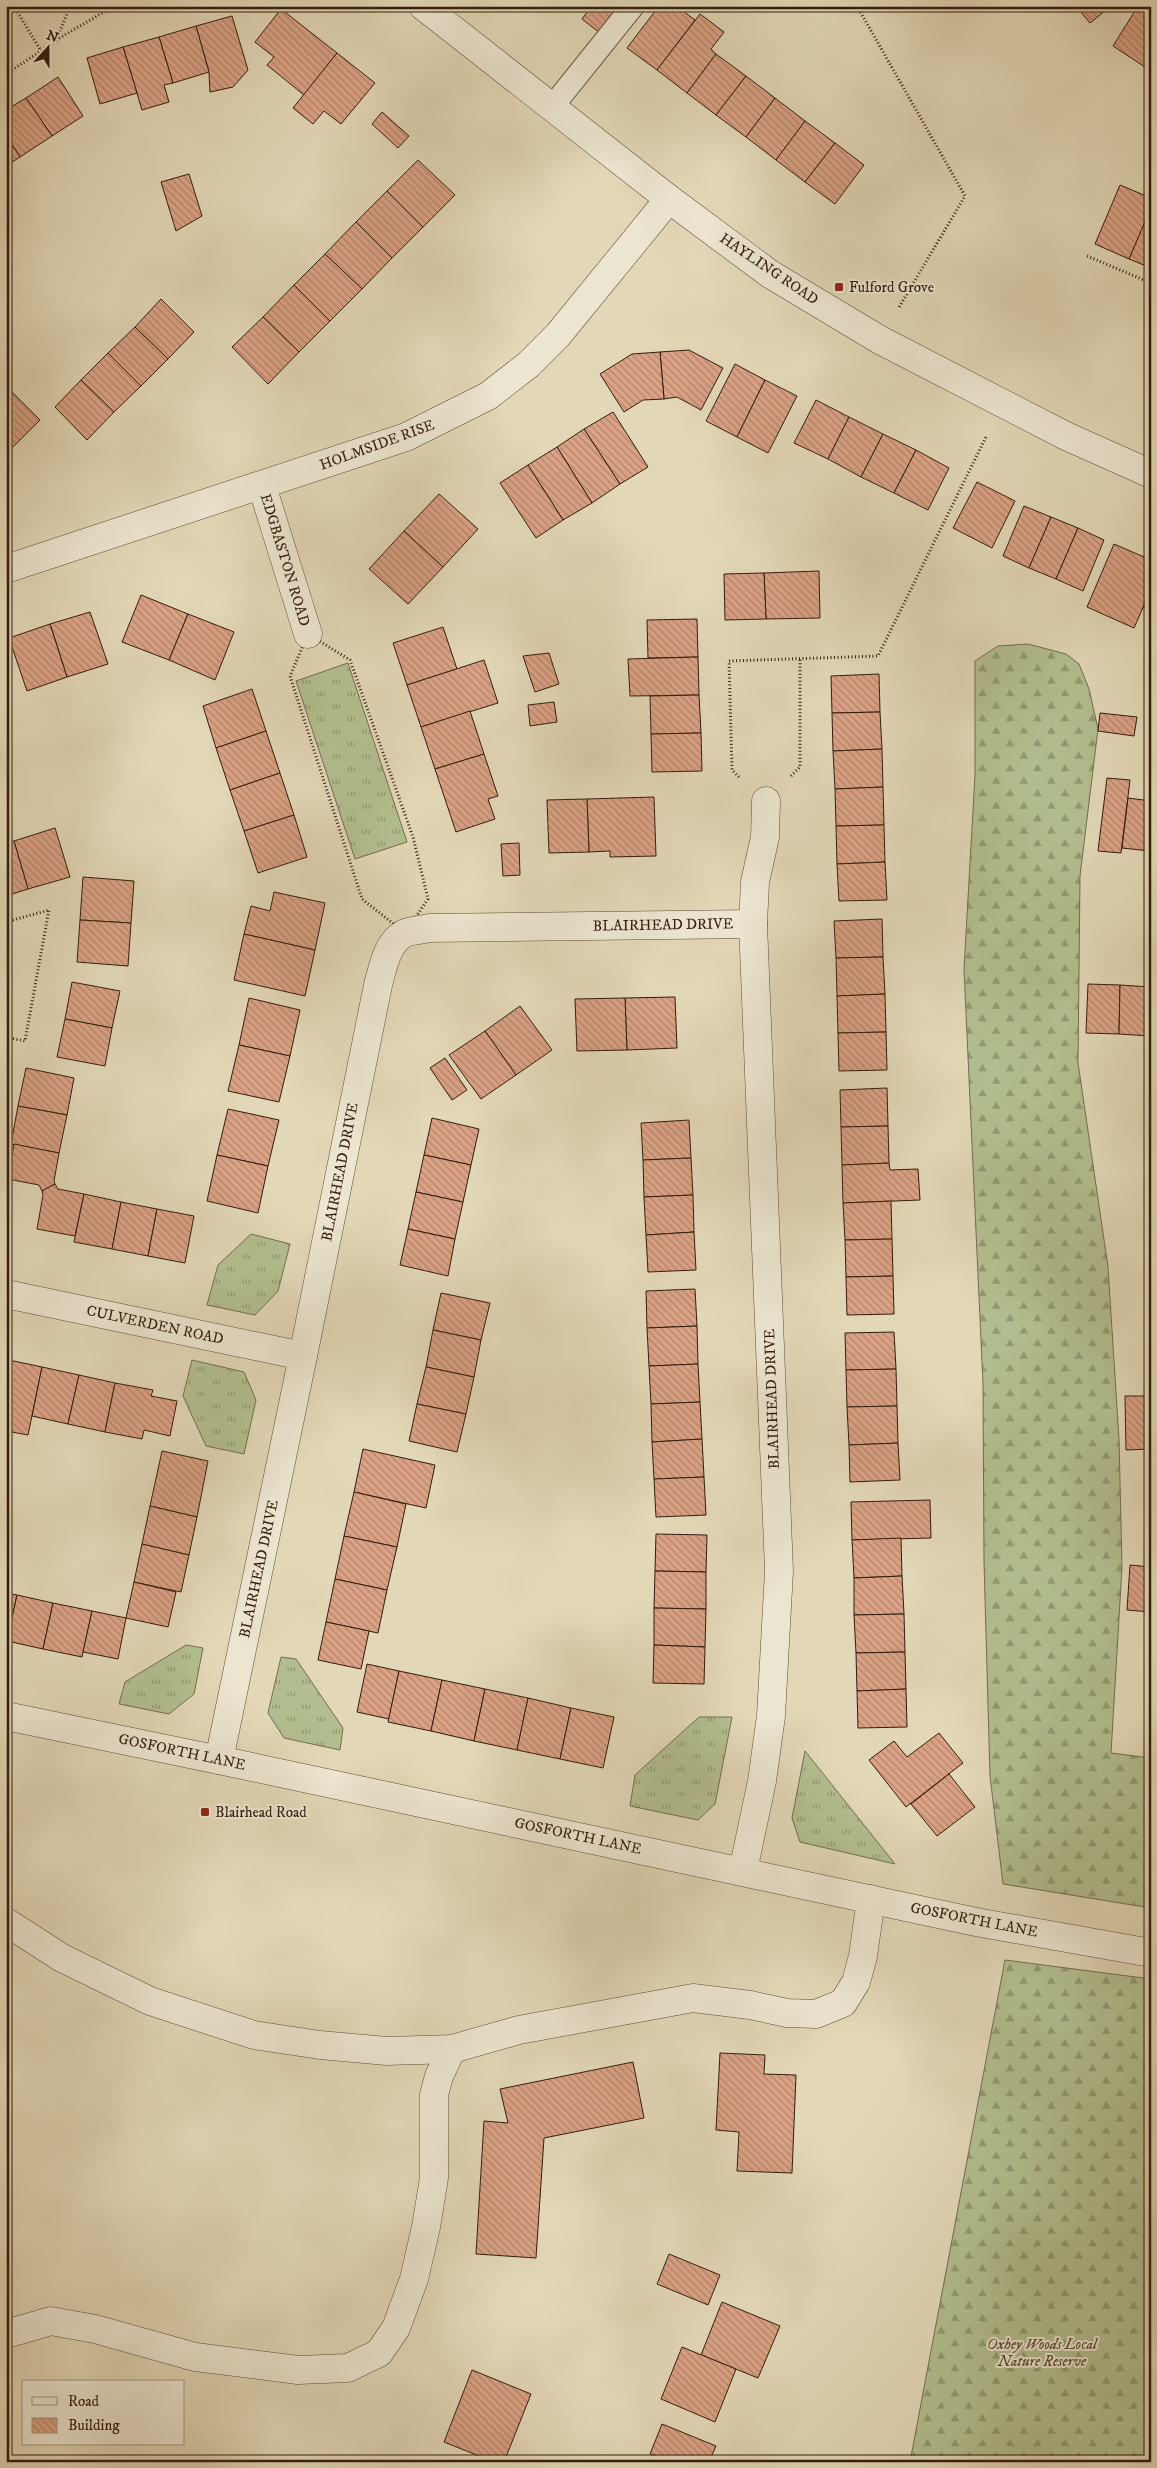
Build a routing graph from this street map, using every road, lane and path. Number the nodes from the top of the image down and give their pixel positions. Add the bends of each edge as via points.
1 (14, 6) edge
2 (70, 6) edge
3 (124, 6) edge
4 (423, 6) edge
5 (633, 6) edge
6 (857, 6) edge
7 (56, 41) junction
8 (41, 51) junction
9 (6, 74) edge
10 (552, 108) junction
11 (669, 199) junction
12 (1088, 256) dead end
13 (1151, 283) edge
14 (880, 340) junction
15 (1002, 403) junction
16 (1151, 474) edge
17 (262, 486) junction
18 (6, 569) edge
19 (308, 634) junction
20 (800, 658) junction
21 (766, 801) junction
22 (6, 922) edge
23 (753, 924) junction
24 (405, 933) junction
25 (6, 1037) edge
26 (6, 1294) edge
27 (303, 1356) junction
28 (6, 1716) edge
29 (219, 1760) junction
30 (743, 1871) junction
31 (872, 1899) junction
32 (6, 1922) edge
33 (1151, 1952) edge
34 (452, 2049) junction
35 (6, 2334) edge

1 - 8 path
2 - 7 path
3 - 7 path via 104,12
4 - 10 street, HAYLING ROAD
5 - 10 lane
6 - 14 path via 965,196
7 - 8 path
8 - 9 path
10 - 11 street, HAYLING ROAD
11 - 14 street, HAYLING ROAD via 770,274
11 - 17 street, HOLMSIDE RISE via 558,335 528,365 488,396 406,437
12 - 13 path
14 - 15 street, HAYLING ROAD
15 - 16 street, HAYLING ROAD
15 - 20 path via 878,656
17 - 18 street, HOLMSIDE RISE
17 - 19 street, EDGBASTON ROAD
19 - 24 path via 290,676 362,899
19 - 24 path via 350,660 413,837 428,899
20 - 21 path via 800,767
20 - 21 path via 729,661 732,770
21 - 23 street, BLAIRHEAD DRIVE via 765,837 755,882
22 - 25 path via 49,910 25,1041
23 - 24 street, BLAIRHEAD DRIVE via 429,928
23 - 30 street, BLAIRHEAD DRIVE via 779,1571 771,1716 762,1781
24 - 27 street, BLAIRHEAD DRIVE via 386,956 378,985
26 - 27 street, CULVERDEN ROAD
27 - 29 street, BLAIRHEAD DRIVE
28 - 29 street, GOSFORTH LANE
29 - 30 street, GOSFORTH LANE
30 - 31 street, GOSFORTH LANE
31 - 33 street, GOSFORTH LANE via 976,1922
31 - 34 street via 856,1982 843,2003 816,2014 786,2014 750,2005 693,1998 519,2030
32 - 34 street via 62,1958 150,2001 254,2035 388,2051
34 - 35 street via 434,2095 434,2178 414,2279 396,2328 379,2352 348,2368 298,2370 195,2357 95,2329 50,2321

